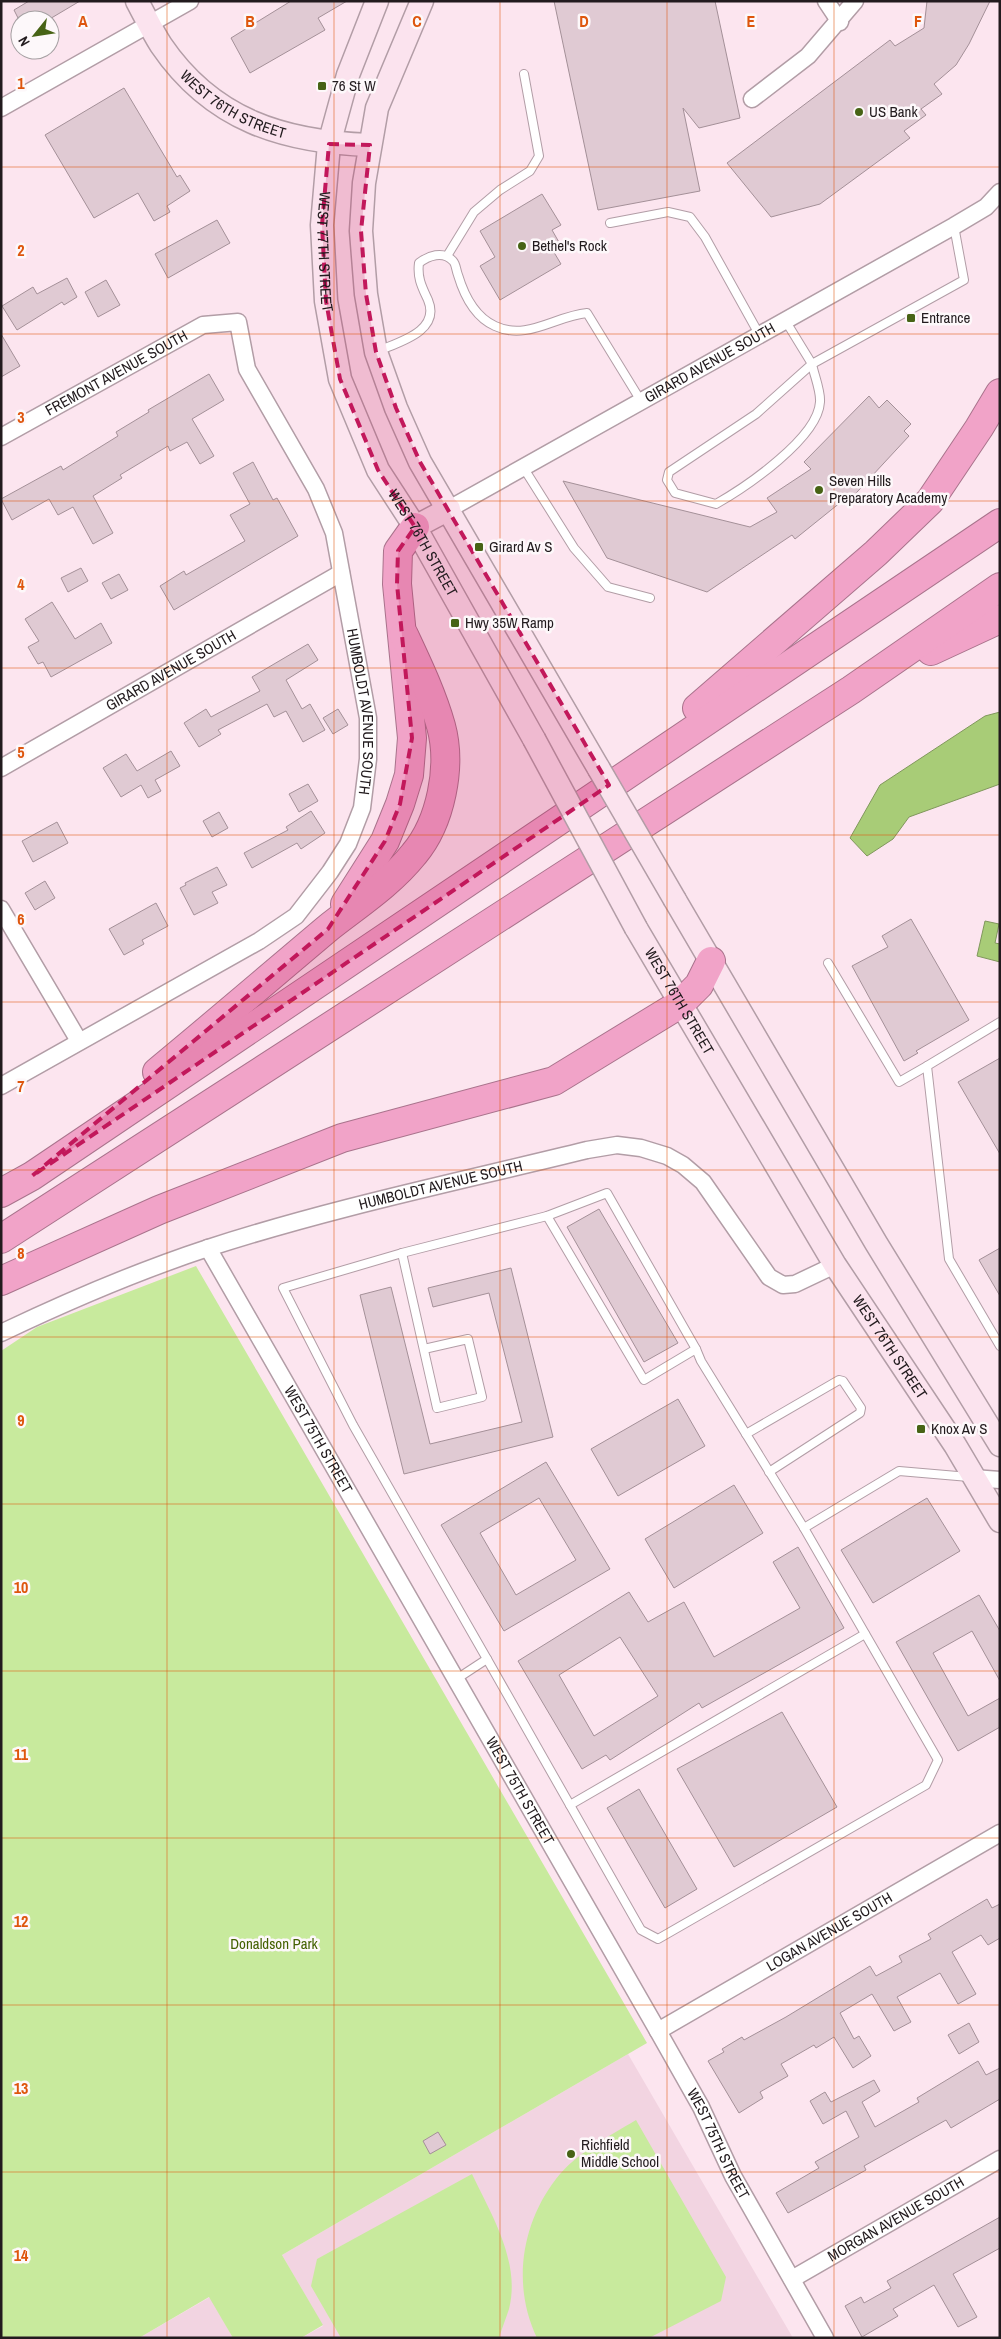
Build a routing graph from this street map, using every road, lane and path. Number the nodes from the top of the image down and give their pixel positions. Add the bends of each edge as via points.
1 (137, 1) edge
2 (190, 1) edge
3 (376, 1) edge
4 (422, 1) edge
5 (826, 1) edge
6 (855, 1) edge
7 (840, 22) junction
8 (150, 24) junction
9 (524, 74) dead end
10 (752, 99) dead end
11 (1, 108) edge
12 (329, 144) junction
13 (370, 145) junction
14 (1000, 192) edge
15 (610, 223) dead end
16 (954, 226) junction
17 (447, 256) junction
18 (784, 320) junction
19 (238, 322) joint
20 (759, 334) junction
21 (376, 352) junction
22 (812, 364) junction
23 (1000, 392) edge
24 (641, 401) junction
25 (1, 437) edge
26 (523, 467) junction
27 (378, 470) joint
28 (449, 510) junction
29 (1000, 523) edge
30 (415, 527) junction
31 (341, 572) junction
32 (1000, 587) edge
33 (650, 598) dead end
34 (1000, 619) edge
35 (404, 635) junction
36 (851, 690) junction
37 (1, 768) edge
38 (607, 786) junction
39 (1, 909) edge
40 (328, 929) junction
41 (711, 961) junction
42 (828, 963) dead end
43 (680, 1004) junction
44 (1000, 1022) edge
45 (79, 1041) junction
46 (926, 1066) junction
47 (1, 1086) edge
48 (32, 1176) junction
49 (1, 1193) edge
50 (547, 1216) junction
51 (1, 1239) edge
52 (208, 1248) junction
53 (402, 1253) junction
54 (836, 1266) junction
55 (1, 1281) edge
56 (1, 1333) edge
57 (1000, 1346) edge
58 (424, 1349) junction
59 (696, 1349) junction
60 (746, 1434) junction
61 (1000, 1445) edge
62 (769, 1472) junction
63 (973, 1478) junction
64 (1000, 1480) edge
65 (1000, 1521) edge
66 (804, 1528) junction
67 (865, 1634) junction
68 (487, 1659) junction
69 (455, 1680) junction
70 (570, 1805) junction
71 (1000, 1833) edge
72 (658, 2031) junction
73 (1000, 2159) edge
74 (792, 2279) junction
75 (825, 2338) edge

1 - 8 street, WEST 76TH STREET
2 - 8 street
3 - 12 street, WEST 77TH STREET via 348,75
4 - 13 street via 377,108
5 - 7 street
6 - 7 street
7 - 10 street via 808,56
8 - 11 street
8 - 12 street, WEST 76TH STREET via 161,44 190,80 223,106 280,133
9 - 17 lane via 539,156 530,171 474,212
12 - 13 street, WEST 76TH STREET
12 - 27 street, WEST 77TH STREET via 322,225 326,301 340,379
13 - 21 street via 361,231 366,294
14 - 16 street, GIRARD AVENUE SOUTH via 986,207
15 - 20 lane via 668,212 690,217 705,237
16 - 18 street, GIRARD AVENUE SOUTH
16 - 22 lane via 964,280
17 - 21 lane via 429,256 419,263 417,275 431,307 431,316 420,333
17 - 24 lane via 454,262 471,306 494,326 516,332 534,330 573,314 587,313
18 - 20 street, GIRARD AVENUE SOUTH
18 - 22 lane
19 - 25 street, FREMONT AVENUE SOUTH via 203,325
19 - 31 street, HUMBOLDT AVENUE SOUTH via 247,369 323,504 334,533
20 - 24 street, GIRARD AVENUE SOUTH
21 - 28 street via 420,462
22 - 22 lane via 756,414 669,472 670,488 675,493 716,504 739,491 780,459 812,426 820,402
23 - 38 highway via 930,501 876,553
24 - 26 street, GIRARD AVENUE SOUTH
26 - 28 street, GIRARD AVENUE SOUTH
26 - 33 lane via 574,548 608,588
27 - 30 street, WEST 76TH STREET
28 - 30 street, GIRARD AVENUE SOUTH
28 - 41 street, bridge
29 - 38 highway
30 - 35 highway via 398,551 397,584
30 - 43 street, WEST 76TH STREET, bridge
31 - 37 street, GIRARD AVENUE SOUTH
31 - 45 street, HUMBOLDT AVENUE SOUTH via 368,718 368,760 362,808 348,844 310,900 279,929
32 - 36 highway
34 - 36 highway
35 - 40 highway via 412,738 408,775 385,841
35 - 40 highway via 431,694 442,728 445,767 442,794 432,827 415,854 390,879
36 - 51 highway
38 - 48 highway
39 - 45 street
40 - 48 highway
41 - 43 highway via 699,985
41 - 61 street via 876,1243
42 - 46 lane via 899,1082
43 - 54 street, WEST 76TH STREET
43 - 55 highway via 554,1081 342,1138 159,1210
44 - 46 lane
45 - 47 street, HUMBOLDT AVENUE SOUTH
46 - 57 lane via 949,1259
48 - 49 highway
50 - 53 lane
50 - 59 lane via 607,1193
50 - 59 lane via 644,1380
52 - 54 street, HUMBOLDT AVENUE SOUTH via 348,1210 617,1145 667,1156 690,1171 702,1182 769,1277 783,1285 795,1284
52 - 56 street, HUMBOLDT AVENUE SOUTH
52 - 69 street, WEST 75TH STREET
53 - 58 lane
53 - 68 lane via 282,1288 353,1424
54 - 63 street, WEST 76TH STREET via 956,1445
58 - 58 lane via 437,1408 482,1397 468,1339
59 - 60 lane
60 - 62 lane
60 - 62 lane via 839,1380 843,1381 861,1408 860,1413
62 - 66 lane
63 - 64 street
63 - 65 street, WEST 76TH STREET
63 - 66 lane via 899,1471
66 - 67 lane
67 - 70 lane
67 - 70 lane via 938,1760 926,1785 658,1938 642,1930
68 - 69 lane
68 - 70 lane
69 - 72 street, WEST 75TH STREET
71 - 72 street, LOGAN AVENUE SOUTH
72 - 74 street, WEST 75TH STREET via 701,2108 733,2176
73 - 74 street, MORGAN AVENUE SOUTH
74 - 75 street, WEST 75TH STREET

